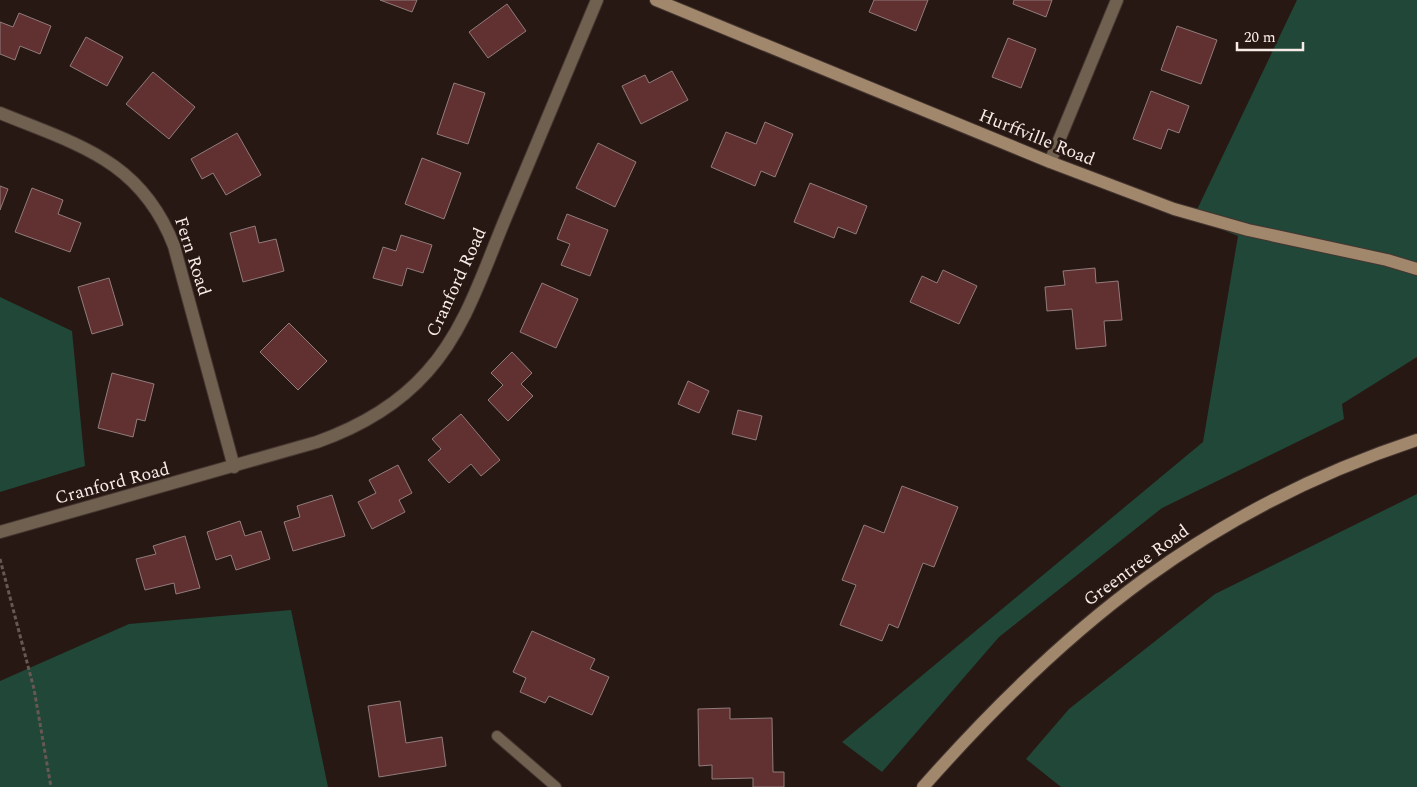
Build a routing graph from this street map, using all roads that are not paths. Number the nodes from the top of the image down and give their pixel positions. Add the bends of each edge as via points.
1 (597, 0) edge
2 (656, 0) edge
3 (1117, 0) edge
4 (0, 113) edge
5 (1050, 162) junction
6 (1417, 269) edge
7 (1417, 440) edge
8 (234, 467) junction
9 (0, 532) edge
10 (498, 736) dead end
11 (556, 787) edge
12 (923, 787) edge

1 - 8 street, Cranford Road via 478,283 455,333 428,372 393,403 349,431
2 - 5 street, Hurffville Road
3 - 5 street
4 - 8 street, Fern Road via 99,155 120,168 152,201 165,220
5 - 6 street, Hurffville Road via 1211,221
7 - 12 street, Greentree Road via 1308,482 1256,507 1175,556 1095,616 1049,656 985,718
8 - 9 street, Cranford Road
10 - 11 lane

